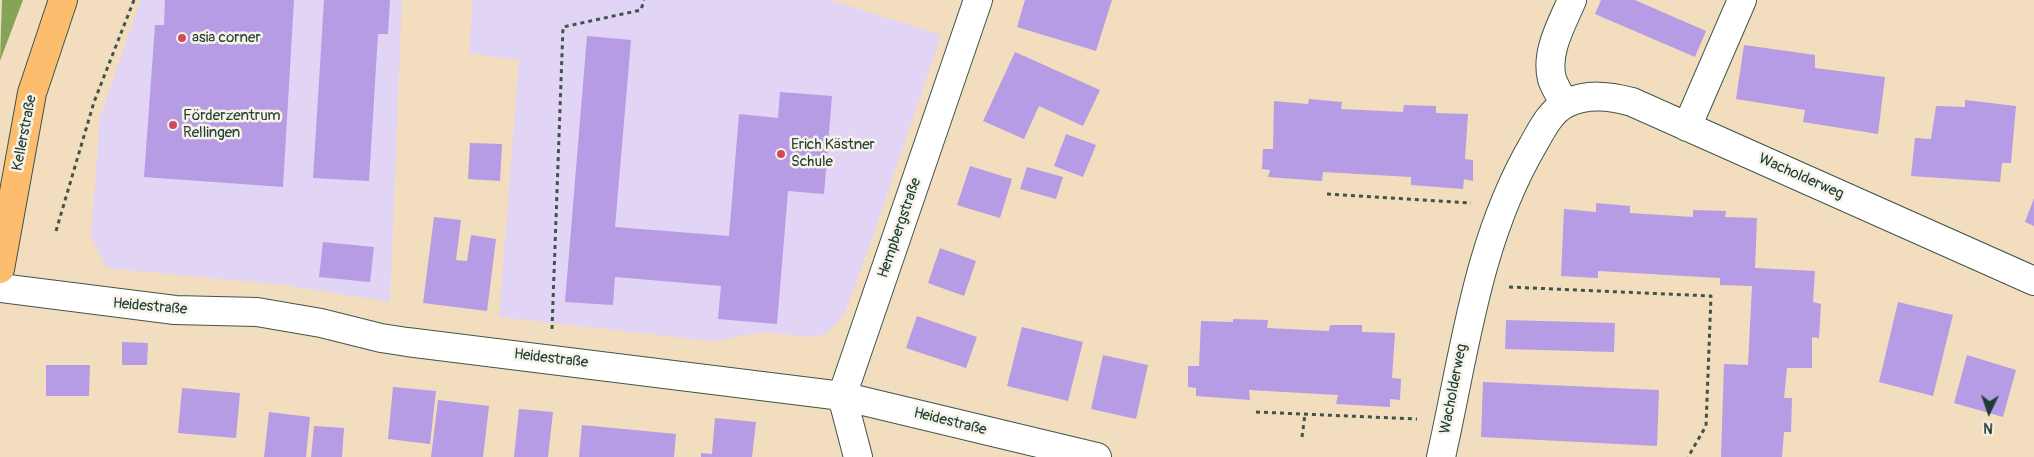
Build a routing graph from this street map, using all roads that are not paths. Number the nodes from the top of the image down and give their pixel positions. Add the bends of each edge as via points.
1 (63, 0) edge
2 (978, 0) edge
3 (1572, 0) edge
4 (1742, 0) edge
5 (1564, 104) junction
6 (1688, 127) junction
7 (0, 269) edge
8 (2034, 281) edge
9 (0, 288) edge
10 (842, 396) junction
11 (858, 457) edge
12 (1097, 457) edge
13 (1441, 457) edge

1 - 7 main road, Kellerstraße via 32,93
2 - 10 street, Hempbergstraße
3 - 5 street via 1550,58 1552,79
4 - 6 street
5 - 6 street, Wacholderweg via 1584,97 1609,96 1632,102
5 - 13 street, Wacholderweg via 1546,122 1522,164 1476,285
6 - 8 street, Wacholderweg
9 - 10 street, Heidestraße via 175,310 257,312 407,342
10 - 11 street
10 - 12 street, Heidestraße

